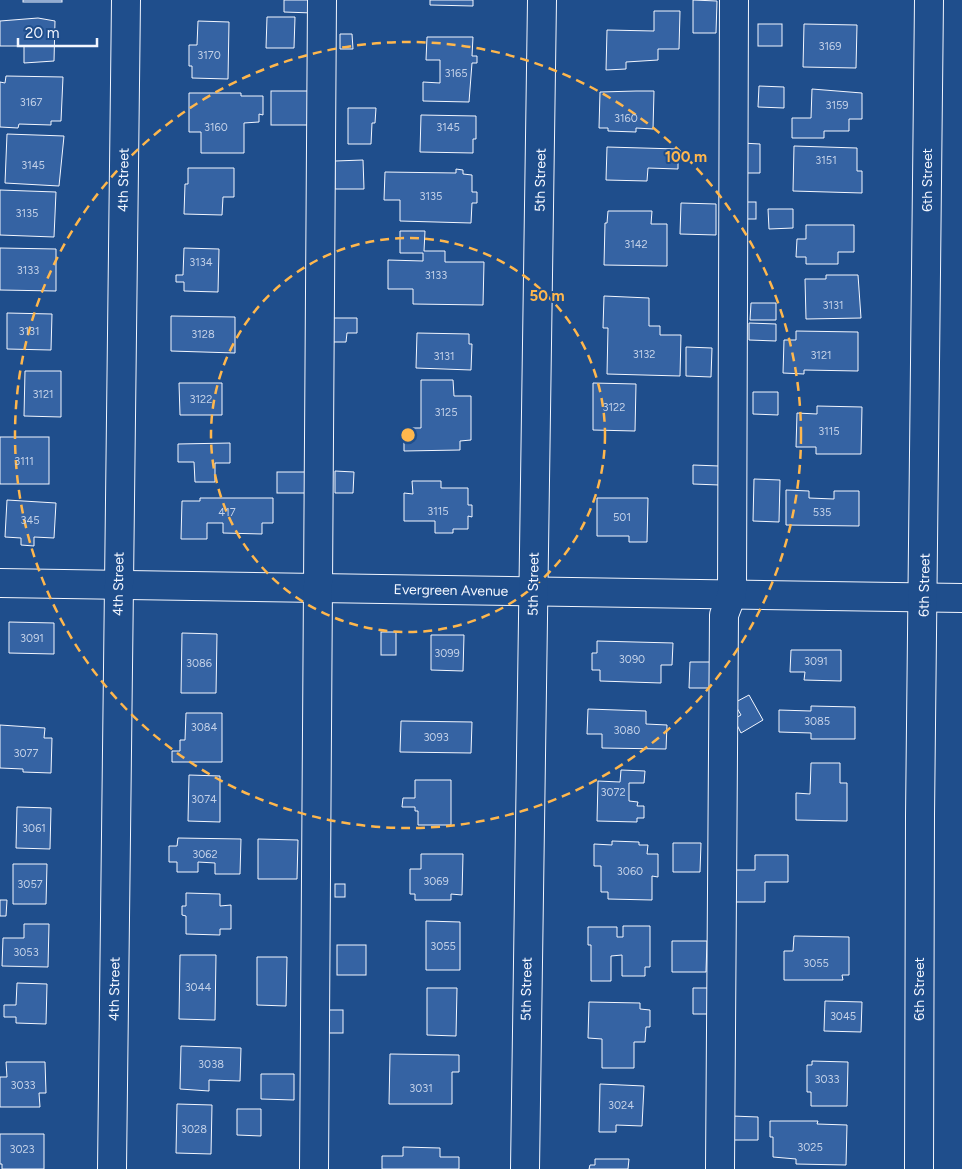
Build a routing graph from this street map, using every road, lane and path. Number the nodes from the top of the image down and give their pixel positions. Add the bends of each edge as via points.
1 (126, 0) edge
2 (322, 0) edge
3 (542, 0) edge
4 (734, 0) edge
5 (929, 0) edge
6 (0, 583) edge
7 (118, 585) junction
8 (319, 588) junction
9 (532, 591) junction
10 (732, 594) junction
11 (924, 597) junction
12 (962, 598) edge
13 (112, 1169) edge
14 (314, 1169) edge
15 (525, 1169) edge
16 (720, 1169) edge
17 (919, 1169) edge

1 - 7 street, 4th Street
2 - 8 street
3 - 9 street, 5th Street
4 - 10 street
5 - 11 street, 6th Street
6 - 7 street, Evergreen Avenue
7 - 8 street, Evergreen Avenue
7 - 13 street, 4th Street
8 - 9 street, Evergreen Avenue
8 - 14 street
9 - 10 street, Evergreen Avenue
9 - 15 street, 5th Street
10 - 11 street, Evergreen Avenue
10 - 16 street via 724,615
11 - 12 street, Evergreen Avenue
11 - 17 street, 6th Street

